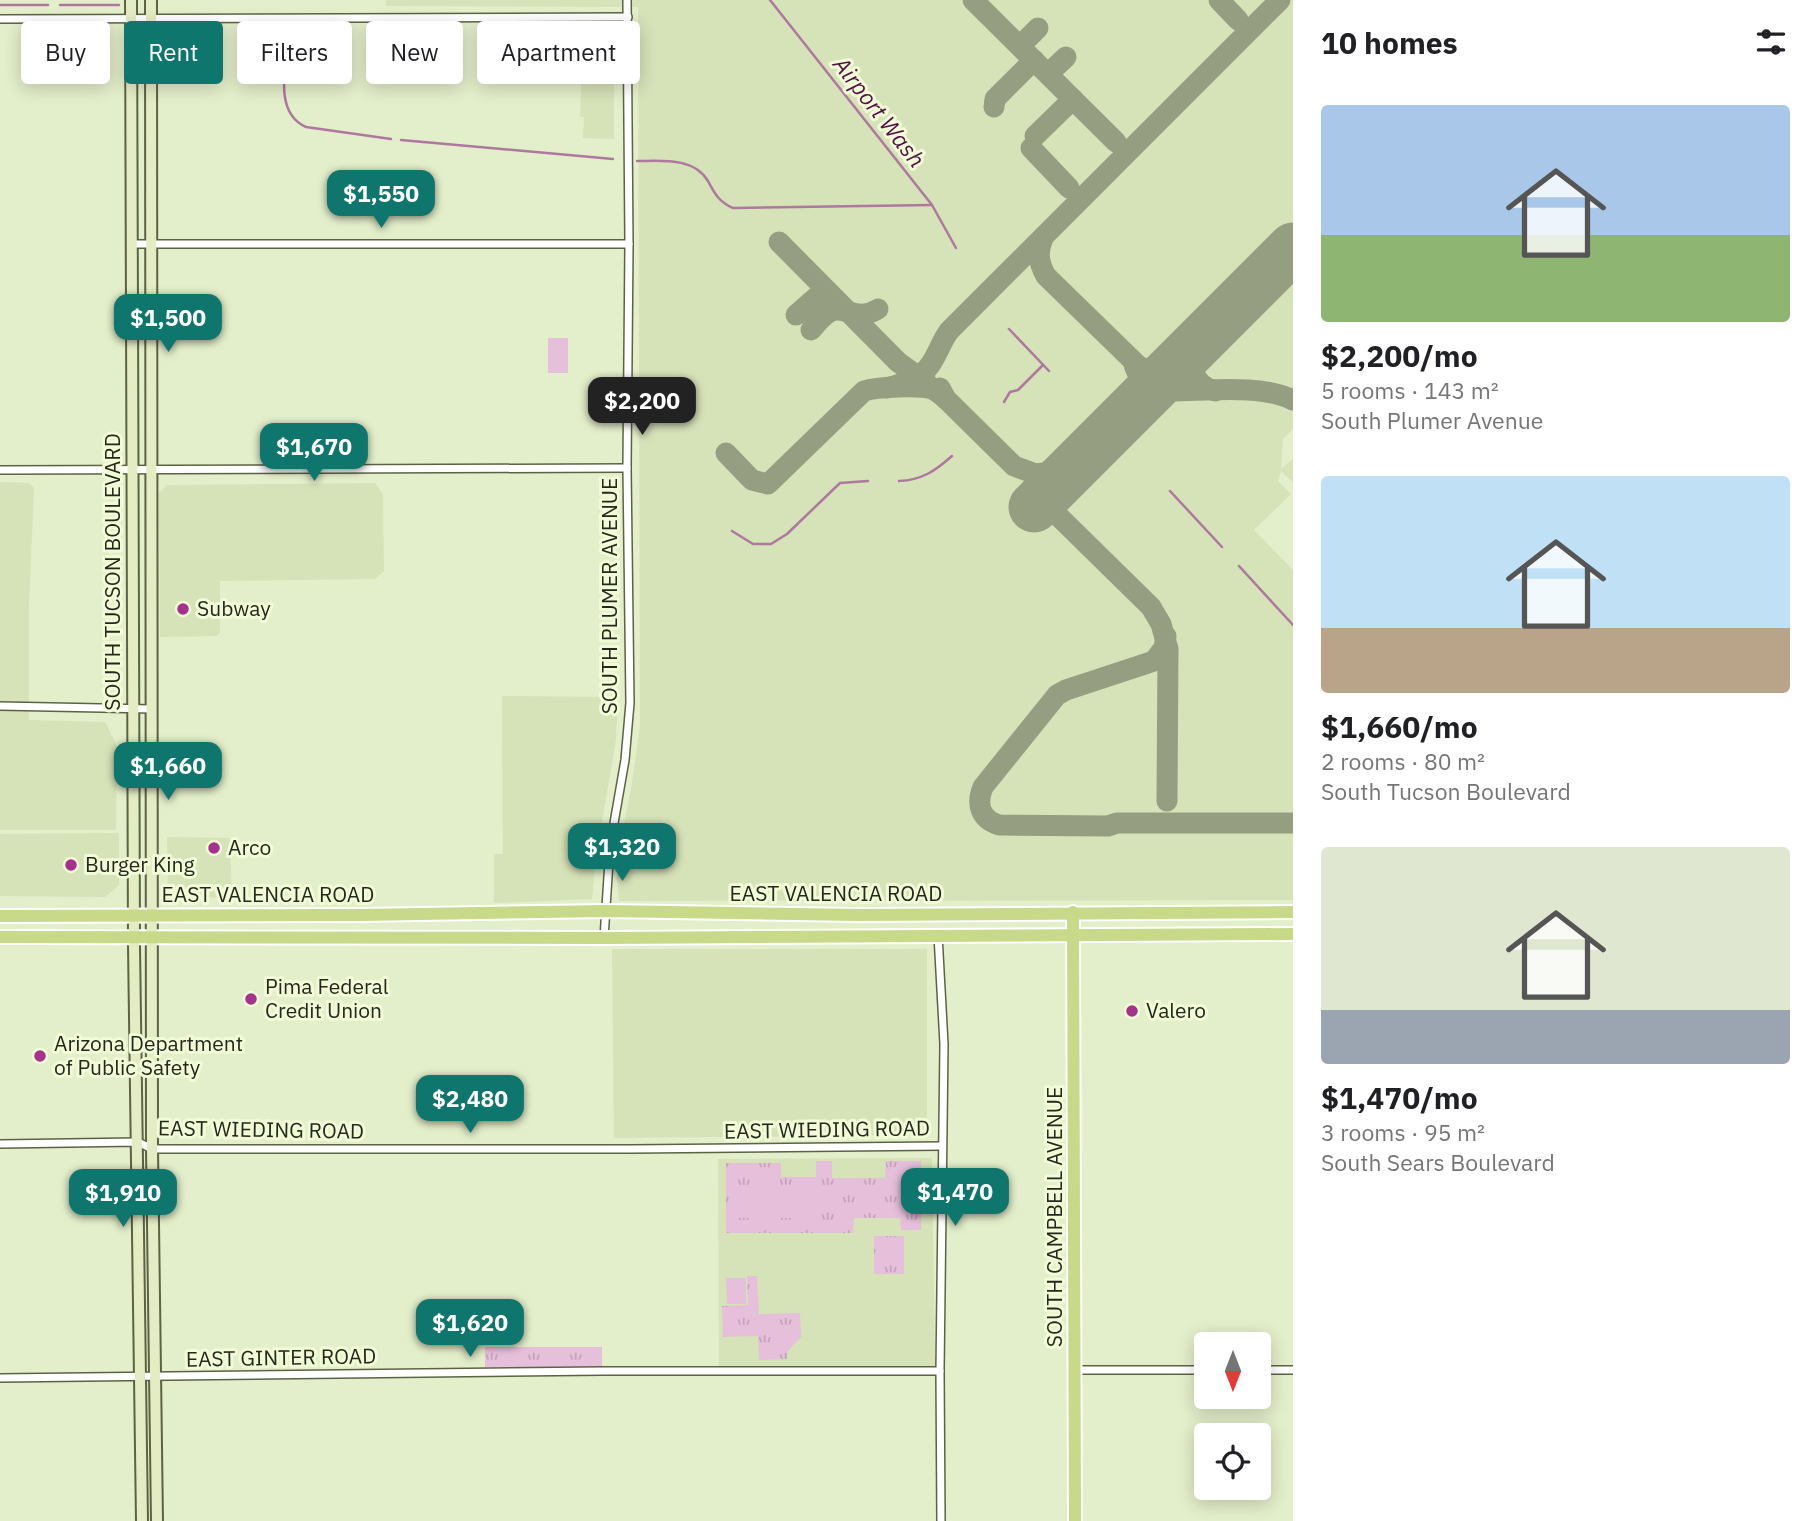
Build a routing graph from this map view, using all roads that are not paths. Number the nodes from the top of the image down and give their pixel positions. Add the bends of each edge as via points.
1 (131, 0) edge
2 (151, 0) edge
3 (627, 0) edge
4 (628, 17) junction
5 (131, 18) junction
6 (151, 18) junction
7 (0, 19) edge
8 (132, 244) junction
9 (151, 244) junction
10 (629, 244) junction
11 (627, 468) junction
12 (0, 470) edge
13 (132, 470) junction
14 (152, 470) junction
15 (0, 706) edge
16 (132, 709) junction
17 (152, 709) junction
18 (606, 911) junction
19 (1073, 912) junction
20 (1293, 912) edge
21 (134, 915) junction
22 (153, 915) junction
23 (361, 915) junction
24 (0, 916) edge
25 (1293, 934) edge
26 (938, 935) junction
27 (1074, 936) junction
28 (0, 937) edge
29 (134, 937) junction
30 (604, 937) junction
31 (153, 938) junction
32 (362, 938) junction
33 (138, 1142) junction
34 (0, 1144) edge
35 (942, 1146) junction
36 (152, 1149) junction
37 (1074, 1370) junction
38 (1194, 1370) edge
39 (1271, 1370) edge
40 (1293, 1370) edge
41 (940, 1371) junction
42 (139, 1377) junction
43 (155, 1377) junction
44 (0, 1378) edge
45 (142, 1521) edge
46 (157, 1521) edge
47 (941, 1521) edge
48 (1075, 1521) edge

1 - 5 main road, SOUTH TUCSON BOULEVARD
2 - 6 main road, SOUTH TUCSON BOULEVARD
3 - 4 street, SOUTH PLUMER AVENUE
4 - 6 street
4 - 10 street, SOUTH PLUMER AVENUE
5 - 6 street
5 - 7 street
5 - 8 main road, SOUTH TUCSON BOULEVARD
6 - 9 main road, SOUTH TUCSON BOULEVARD
8 - 9 street
8 - 13 main road, SOUTH TUCSON BOULEVARD
9 - 10 street
9 - 14 main road, SOUTH TUCSON BOULEVARD
10 - 11 street, SOUTH PLUMER AVENUE
11 - 14 street
11 - 18 street, SOUTH PLUMER AVENUE via 630,703
12 - 13 street
13 - 14 street
13 - 16 main road, SOUTH TUCSON BOULEVARD
14 - 17 main road, SOUTH TUCSON BOULEVARD
15 - 16 street
16 - 17 street
16 - 21 main road, SOUTH TUCSON BOULEVARD
17 - 22 main road, SOUTH TUCSON BOULEVARD
18 - 19 main road, EAST VALENCIA ROAD
18 - 23 main road, EAST VALENCIA ROAD
18 - 30 street, SOUTH PLUMER AVENUE
19 - 20 main road, EAST VALENCIA ROAD
19 - 27 main road, SOUTH CAMPBELL AVENUE
21 - 22 main road, EAST VALENCIA ROAD
21 - 24 main road, EAST VALENCIA ROAD
21 - 29 main road, SOUTH TUCSON BOULEVARD
22 - 23 main road, EAST VALENCIA ROAD
22 - 31 main road, SOUTH TUCSON BOULEVARD
23 - 32 main road
25 - 27 main road, EAST VALENCIA ROAD
26 - 27 main road, EAST VALENCIA ROAD
26 - 30 main road, EAST VALENCIA ROAD
26 - 35 street via 944,1044
27 - 37 main road, SOUTH CAMPBELL AVENUE
28 - 29 main road, EAST VALENCIA ROAD
29 - 31 main road, EAST VALENCIA ROAD
29 - 33 main road, SOUTH TUCSON BOULEVARD
30 - 32 main road, EAST VALENCIA ROAD
31 - 32 main road, EAST VALENCIA ROAD
31 - 36 main road, SOUTH TUCSON BOULEVARD
33 - 34 street, EAST WIEDING ROAD
33 - 36 street, EAST WIEDING ROAD
33 - 42 main road, SOUTH TUCSON BOULEVARD
35 - 36 street, EAST WIEDING ROAD
35 - 41 street
36 - 43 main road, SOUTH TUCSON BOULEVARD
37 - 38 street
37 - 48 main road, SOUTH CAMPBELL AVENUE
39 - 40 street
41 - 43 street, EAST GINTER ROAD
41 - 47 street
42 - 43 street, EAST GINTER ROAD
42 - 44 street, EAST GINTER ROAD
42 - 45 main road, SOUTH TUCSON BOULEVARD
43 - 46 main road, SOUTH TUCSON BOULEVARD

